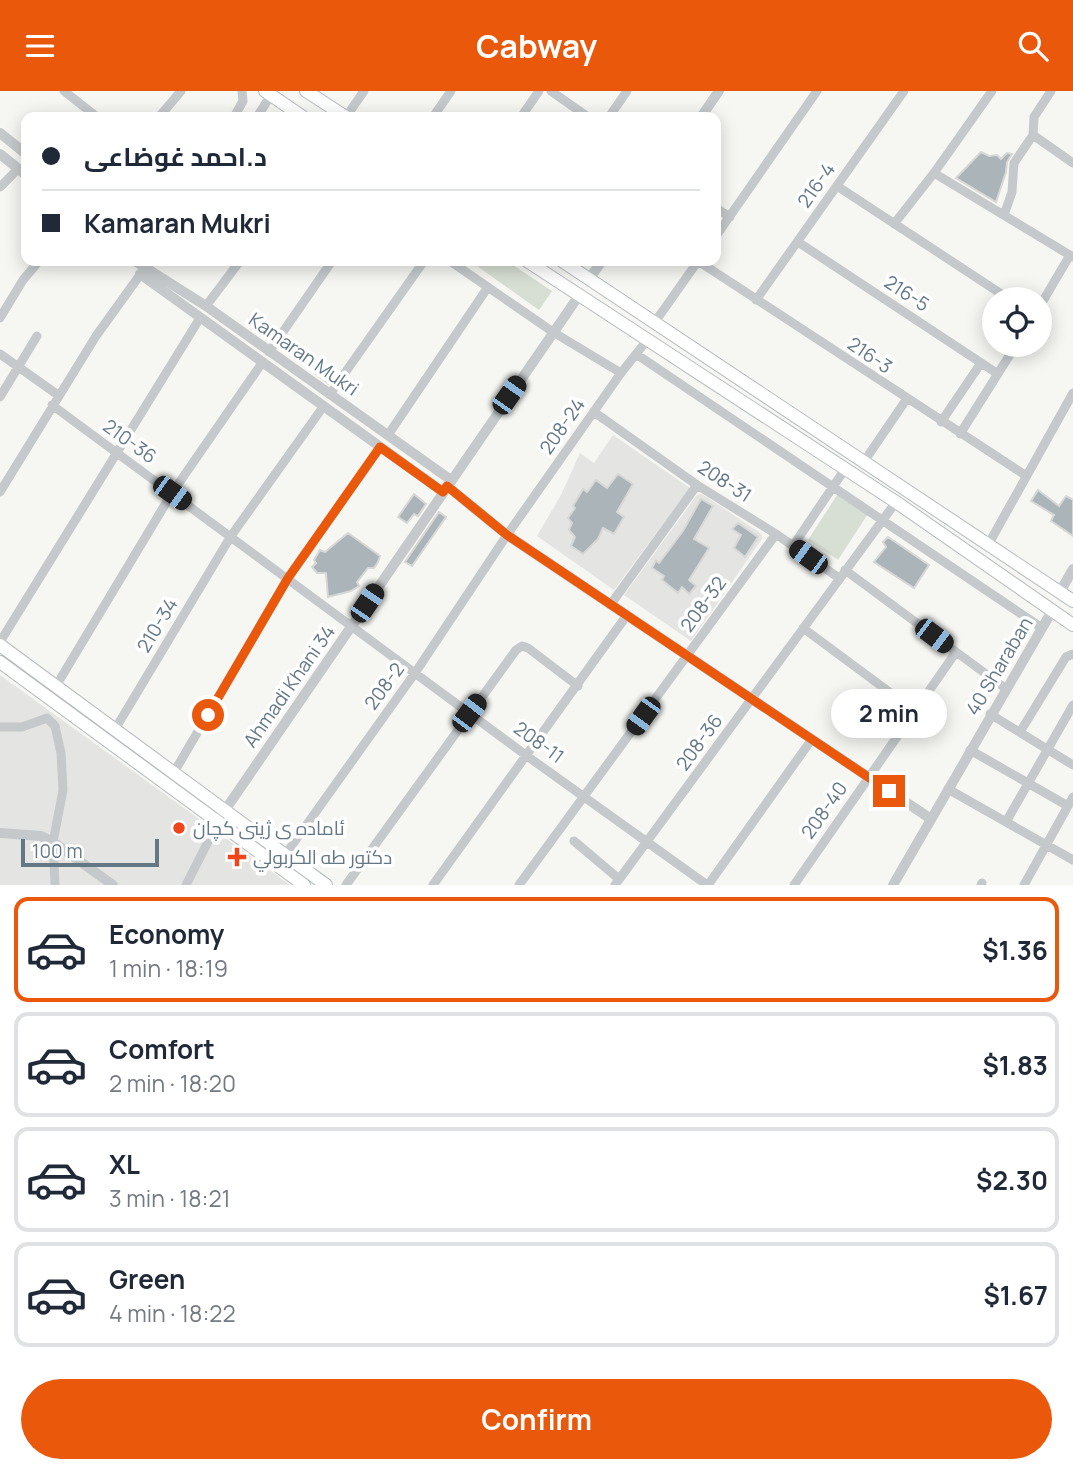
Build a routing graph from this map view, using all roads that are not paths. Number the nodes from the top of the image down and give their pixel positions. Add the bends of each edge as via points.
1 (181, 91) edge
2 (242, 91) edge
3 (306, 91) edge
4 (364, 91) edge
5 (451, 91) edge
6 (539, 91) edge
7 (551, 91) edge
8 (627, 91) edge
9 (719, 91) edge
10 (817, 91) edge
11 (904, 91) edge
12 (992, 91) edge
13 (1051, 91) edge
14 (70, 93) edge
15 (268, 93) edge
16 (91, 112) edge
17 (163, 112) edge
18 (237, 112) edge
19 (259, 112) edge
20 (296, 112) edge
21 (338, 112) edge
22 (349, 112) edge
23 (436, 112) edge
24 (524, 112) edge
25 (581, 112) edge
26 (612, 112) edge
27 (704, 112) edge
28 (0, 133) edge
29 (1033, 135) junction
30 (21, 150) edge
31 (0, 155) edge
32 (1073, 163) edge
33 (21, 171) edge
34 (21, 173) edge
35 (934, 173) junction
36 (837, 186) junction
37 (0, 187) edge
38 (721, 211) edge
39 (1003, 215) junction
40 (730, 217) junction
41 (894, 223) junction
42 (721, 229) edge
43 (797, 242) junction
44 (1072, 256) edge
45 (35, 266) edge
46 (236, 266) edge
47 (329, 266) edge
48 (421, 266) edge
49 (457, 266) edge
50 (535, 266) edge
51 (570, 266) edge
52 (598, 266) edge
53 (694, 266) edge
54 (705, 266) edge
55 (145, 268) edge
56 (589, 279) junction
57 (488, 287) junction
58 (991, 287) edge
59 (1052, 287) edge
60 (580, 294) junction
61 (756, 300) junction
62 (206, 306) junction
63 (200, 318) junction
64 (0, 319) edge
65 (654, 322) junction
66 (553, 333) junction
67 (37, 336) dead end
68 (648, 339) junction
69 (270, 352) junction
70 (0, 353) edge
71 (636, 354) junction
72 (1009, 357) edge
73 (262, 363) junction
74 (981, 363) junction
75 (18, 366) junction
76 (294, 369) junction
77 (621, 373) junction
78 (998, 374) junction
79 (286, 380) junction
80 (1073, 393) edge
81 (330, 394) junction
82 (58, 395) junction
83 (0, 397) edge
84 (906, 400) junction
85 (52, 405) junction
86 (778, 405) junction
87 (323, 407) junction
88 (594, 412) junction
89 (769, 419) junction
90 (798, 419) junction
91 (941, 422) junction
92 (790, 433) junction
93 (960, 434) junction
94 (388, 435) junction
95 (380, 447) junction
96 (116, 452) junction
97 (863, 463) junction
98 (845, 469) junction
99 (1025, 475) junction
100 (697, 485) junction
101 (447, 486) junction
102 (833, 486) junction
103 (0, 492) edge
104 (172, 493) junction
105 (896, 502) junction
106 (883, 519) junction
107 (776, 534) junction
108 (507, 535) junction
109 (231, 536) junction
110 (988, 545) junction
111 (793, 546) junction
112 (1073, 569) edge
113 (842, 574) junction
114 (288, 578) junction
115 (1060, 592) junction
116 (1073, 601) edge
117 (611, 604) junction
118 (1052, 611) junction
119 (626, 615) junction
120 (351, 625) junction
121 (1073, 625) edge
122 (803, 628) junction
123 (1042, 628) junction
124 (0, 644) edge
125 (956, 652) junction
126 (1073, 654) edge
127 (687, 655) junction
128 (0, 662) edge
129 (415, 673) junction
130 (56, 686) junction
131 (578, 686) junction
132 (1005, 688) junction
133 (751, 699) junction
134 (1073, 705) edge
135 (915, 711) junction
136 (469, 713) junction
137 (990, 714) junction
138 (0, 727) edge
139 (114, 731) junction
140 (1020, 732) junction
141 (812, 739) junction
142 (970, 750) junction
143 (1048, 750) junction
144 (527, 756) junction
145 (1072, 761) edge
146 (173, 774) junction
147 (869, 777) junction
148 (1028, 784) junction
149 (948, 789) junction
150 (584, 796) junction
151 (1073, 797) edge
152 (1068, 806) junction
153 (221, 816) junction
154 (931, 819) junction
155 (1006, 823) junction
156 (0, 833) edge
157 (575, 841) dead end
158 (53, 842) junction
159 (648, 843) junction
160 (1046, 845) junction
161 (285, 855) junction
162 (1073, 860) edge
163 (617, 882) edge
164 (55, 885) edge
165 (113, 885) edge
166 (186, 885) edge
167 (304, 885) edge
168 (326, 885) edge
169 (346, 885) edge
170 (433, 885) edge
171 (519, 885) edge
172 (707, 885) edge
173 (793, 885) edge
174 (893, 885) edge
175 (1024, 885) edge

1 - 17 street
2 - 18 street
3 - 21 main road
4 - 22 street
5 - 23 street
6 - 24 street
7 - 25 street
8 - 26 street
9 - 27 street
10 - 40 street
11 - 36 street, 216-4
12 - 35 street
13 - 29 street via 1034,117
14 - 16 street
15 - 19 street
15 - 20 main road
28 - 30 street
29 - 32 street
29 - 39 street via 1014,163 1012,192
31 - 33 street
34 - 37 street
35 - 39 street
35 - 41 street
36 - 41 street
36 - 43 street, 216-4
38 - 40 street
39 - 44 street
40 - 42 street
41 - 58 street
43 - 61 street, 216-4
43 - 74 street, 216-5
44 - 59 street
45 - 64 street
46 - 62 street
47 - 69 street
48 - 81 street
49 - 57 street
50 - 60 main road
51 - 56 main road
52 - 56 street
53 - 65 street
54 - 61 street, 216-3
55 - 62 street, Kamaran Mukri
55 - 63 street, Kamaran Mukri
55 - 82 street
56 - 65 main road
57 - 66 street
57 - 94 street
60 - 66 street, Ahmadi Khani 34
60 - 68 main road
61 - 84 street, 216-3
62 - 69 street, Kamaran Mukri
63 - 73 street, Kamaran Mukri
63 - 96 street
65 - 86 main road
66 - 77 street
66 - 101 street, Ahmadi Khani 34
67 - 75 street
68 - 71 street, 208-24
68 - 89 main road
69 - 76 street, Kamaran Mukri
70 - 75 street
71 - 77 street, 208-24
71 - 102 street
72 - 78 street
73 - 79 street, Kamaran Mukri
73 - 104 street
74 - 78 street, 216-5
74 - 91 street
75 - 82 street
75 - 83 street
76 - 79 street
76 - 81 street, Kamaran Mukri
77 - 88 street, 208-24
78 - 93 street
79 - 87 street, Kamaran Mukri
80 - 99 street
81 - 94 street, Kamaran Mukri
82 - 85 street
84 - 91 street, 216-3
84 - 97 street
85 - 96 street, 210-36
85 - 103 street
86 - 89 main road
86 - 90 main road
87 - 95 street, Kamaran Mukri
87 - 109 street, 210-34
88 - 100 street, 208-31
88 - 108 street, 208-24
89 - 92 main road
90 - 92 main road
90 - 97 main road
91 - 93 street, 216-3
92 - 98 main road
93 - 99 street, 216-3
94 - 101 street, Kamaran Mukri
95 - 101 street, Kamaran Mukri
95 - 114 street
96 - 104 street, 210-36
96 - 124 street
97 - 110 main road
98 - 102 street
98 - 105 main road
99 - 110 street
100 - 107 street, 208-31
100 - 117 street
101 - 108 street, Kamaran Mukri
101 - 120 street, Ahmadi Khani 34
102 - 106 street
102 - 111 street
104 - 109 street, 210-36
104 - 130 street
105 - 106 street, 208-36
105 - 118 main road
106 - 113 street, 208-36
106 - 123 street
107 - 111 street, 208-31
107 - 127 street, 208-32
108 - 117 street, Kamaran Mukri
108 - 129 street, 208-2
109 - 114 street, 210-36
109 - 139 street, 210-34
110 - 115 main road
111 - 113 street, 208-31
112 - 115 street
113 - 122 street, 208-36
113 - 125 street, 208-31
114 - 120 street, 210-36
114 - 146 street
115 - 116 main road
117 - 119 street, Kamaran Mukri
118 - 121 main road
118 - 123 street, 40 Sharaban
119 - 127 street, Kamaran Mukri
119 - 131 street
120 - 129 street, 208-11
120 - 153 street, Ahmadi Khani 34
122 - 133 street, 208-36
122 - 135 street
123 - 132 street, 40 Sharaban
124 - 130 main road
125 - 132 street, 208-31
125 - 135 street, 208-40
126 - 140 street via 1066,657
127 - 133 street, Kamaran Mukri
127 - 150 street, 208-32
128 - 153 main road
129 - 136 street, 208-11
129 - 161 street, 208-2
130 - 139 main road
131 - 136 street via 523,646
131 - 144 street
132 - 137 street, 40 Sharaban
133 - 141 street, Kamaran Mukri
133 - 159 street, 208-36
134 - 143 street
135 - 147 street, 208-40
136 - 144 street, 208-11
136 - 169 street
137 - 140 street
137 - 142 street, 40 Sharaban
138 - 158 street via 22,727 47,717 55,726 63,790
139 - 146 main road
140 - 143 street
141 - 147 street, Kamaran Mukri
141 - 172 street
142 - 148 street
142 - 149 street, 40 Sharaban
143 - 145 street
143 - 148 street
144 - 150 street, 208-11
144 - 170 street
146 - 153 main road
147 - 154 street, Kamaran Mukri
147 - 173 street, 208-40
148 - 152 street
148 - 155 street
149 - 154 street, 40 Sharaban
149 - 155 street
150 - 159 street, 208-11
150 - 171 street, 208-32
151 - 152 street
152 - 160 street
153 - 161 main road
153 - 166 street
153 - 167 main road
154 - 174 street, 40 Sharaban
155 - 160 street
156 - 158 street via 41,836
157 - 163 street
158 - 164 street
158 - 165 street
159 - 163 street, 208-36
159 - 172 street, 208-11
160 - 162 street
160 - 175 street
161 - 168 main road

